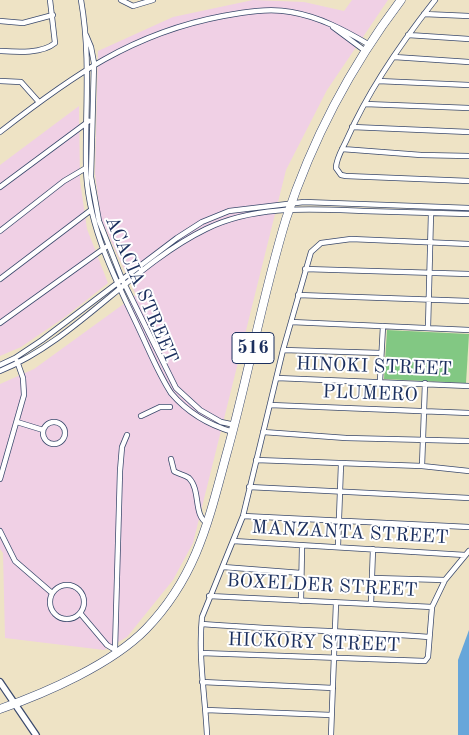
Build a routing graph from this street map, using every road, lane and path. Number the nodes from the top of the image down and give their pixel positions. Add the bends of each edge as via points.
1 (50, 0) edge
2 (81, 0) edge
3 (121, 0) edge
4 (153, 0) edge
5 (401, 0) edge
6 (435, 0) edge
7 (424, 14) junction
8 (53, 15) junction
9 (469, 16) edge
10 (0, 21) edge
11 (86, 33) junction
12 (408, 35) junction
13 (469, 39) edge
14 (366, 47) junction
15 (0, 51) edge
16 (394, 57) junction
17 (469, 62) edge
18 (94, 64) junction
19 (88, 68) junction
20 (0, 81) edge
21 (378, 81) junction
22 (469, 85) edge
23 (38, 101) junction
24 (364, 104) junction
25 (469, 108) edge
26 (94, 117) junction
27 (88, 122) junction
28 (352, 127) junction
29 (0, 131) edge
30 (469, 132) edge
31 (342, 149) junction
32 (469, 156) edge
33 (92, 166) junction
34 (86, 168) junction
35 (469, 181) edge
36 (0, 187) edge
37 (291, 206) junction
38 (431, 206) junction
39 (469, 208) edge
40 (93, 209) junction
41 (431, 213) junction
42 (469, 214) edge
43 (0, 230) edge
44 (430, 241) junction
45 (469, 244) edge
46 (109, 245) junction
47 (103, 248) junction
48 (305, 269) junction
49 (430, 272) junction
50 (469, 274) edge
51 (0, 279) edge
52 (122, 279) junction
53 (117, 283) junction
54 (125, 285) junction
55 (120, 289) junction
56 (298, 295) junction
57 (428, 299) junction
58 (469, 301) edge
59 (291, 322) junction
60 (0, 324) edge
61 (383, 326) junction
62 (428, 328) junction
63 (469, 330) edge
64 (283, 350) junction
65 (381, 353) junction
66 (15, 358) junction
67 (18, 364) junction
68 (0, 365) edge
69 (0, 371) edge
70 (277, 378) junction
71 (380, 380) junction
72 (425, 384) junction
73 (469, 385) edge
74 (270, 405) junction
75 (170, 407) dead end
76 (424, 411) junction
77 (469, 413) edge
78 (141, 416) dead end
79 (17, 422) junction
80 (234, 428) junction
81 (43, 430) junction
82 (263, 432) junction
83 (127, 435) dead end
84 (423, 439) junction
85 (469, 440) edge
86 (170, 459) dead end
87 (256, 460) junction
88 (341, 464) junction
89 (422, 466) junction
90 (469, 471) edge
91 (0, 479) edge
92 (249, 487) junction
93 (340, 491) junction
94 (469, 498) edge
95 (243, 516) junction
96 (340, 519) junction
97 (209, 524) junction
98 (469, 527) edge
99 (0, 531) edge
100 (233, 542) junction
101 (302, 546) junction
102 (338, 546) junction
103 (373, 549) junction
104 (467, 553) edge
105 (222, 567) junction
106 (301, 573) junction
107 (373, 578) junction
108 (445, 580) junction
109 (52, 593) junction
110 (210, 596) junction
111 (301, 601) junction
112 (336, 603) junction
113 (371, 604) junction
114 (432, 607) junction
115 (80, 613) junction
116 (202, 624) junction
117 (334, 630) junction
118 (429, 637) junction
119 (116, 650) junction
120 (201, 653) junction
121 (333, 659) junction
122 (0, 682) edge
123 (202, 682) junction
124 (333, 688) junction
125 (15, 704) junction
126 (0, 709) edge
127 (206, 710) junction
128 (331, 715) junction
129 (36, 735) edge
130 (207, 735) edge
131 (331, 735) edge

1 - 8 street
2 - 11 street, ACACIA STREET
3 - 4 street via 133,6
5 - 14 highway, 516
6 - 7 street
7 - 9 street
7 - 12 street
8 - 10 street via 23,23
8 - 15 street via 56,40 47,47 23,52
11 - 18 street, ACACIA STREET
11 - 19 street, ACACIA STREET
12 - 13 street
12 - 16 street
14 - 18 street via 331,24 291,12 243,12 141,40
14 - 37 highway, 516 via 317,141
16 - 17 street
16 - 21 street
18 - 19 street
18 - 26 street, ACACIA STREET
19 - 23 street
19 - 27 street, ACACIA STREET
20 - 23 street via 21,82
21 - 22 street
21 - 24 street
23 - 29 street
24 - 25 street
24 - 28 street
26 - 27 street
26 - 33 street, ACACIA STREET
27 - 34 street, ACACIA STREET
27 - 36 street
28 - 30 street
28 - 31 street
31 - 32 street
31 - 35 street via 336,168 346,176
33 - 34 street
33 - 40 street, ACACIA STREET
34 - 40 street, ACACIA STREET
34 - 43 street
37 - 38 street
37 - 41 street
37 - 52 street via 242,208 202,222
37 - 54 street via 205,229
37 - 80 highway, 516
38 - 39 street
38 - 41 street
40 - 46 street, ACACIA STREET
40 - 47 street, ACACIA STREET
40 - 51 street
41 - 42 street
41 - 44 street
44 - 45 street
44 - 48 street via 329,241 311,252
44 - 49 street
46 - 47 street
46 - 52 street, ACACIA STREET
47 - 53 street, ACACIA STREET
47 - 60 street
48 - 49 street
48 - 56 street
49 - 50 street
49 - 57 street
52 - 53 street
52 - 54 street, ACACIA STREET
53 - 55 street, ACACIA STREET
53 - 66 street
54 - 55 street
54 - 80 street, ACACIA STREET via 181,394 208,415
55 - 67 street
55 - 80 street, ACACIA STREET via 171,393 204,420
56 - 57 street
56 - 59 street
57 - 58 street
57 - 62 street
59 - 61 street
59 - 64 street
61 - 62 street
61 - 65 street
62 - 63 street
64 - 65 street
64 - 70 street
65 - 71 street
66 - 67 street
66 - 68 street
67 - 69 street
67 - 79 street via 24,388
70 - 71 street, HINOKI STREET
70 - 74 street
71 - 72 street, HINOKI STREET
72 - 73 street, HINOKI STREET
72 - 76 street
74 - 76 street, PLUMERO
74 - 82 street
75 - 78 street via 160,407
76 - 77 street, PLUMERO
76 - 84 street
79 - 81 street
79 - 91 street
80 - 97 highway, 516
81 - 81 street via 51,443 57,443 64,435 58,423 51,422
82 - 84 street
82 - 87 street
83 - 119 street via 122,447 120,471
84 - 85 street
84 - 89 street
86 - 97 street via 174,471 192,483 201,516
87 - 88 street
87 - 92 street
88 - 89 street
88 - 93 street
89 - 90 street
92 - 93 street
92 - 95 street
93 - 94 street
93 - 96 street
95 - 96 street
95 - 100 street
96 - 98 street
96 - 102 street
97 - 119 highway, 516 via 192,563 171,598 145,630
99 - 109 street via 15,561
100 - 101 street, MANZANTA STREET
100 - 105 street
101 - 102 street, MANZANTA STREET
101 - 106 street
102 - 103 street, MANZANTA STREET
103 - 104 street, MANZANTA STREET
103 - 107 street
104 - 108 street
105 - 106 street
105 - 110 street
106 - 111 street
107 - 108 street
107 - 113 street
108 - 114 street
109 - 115 street via 51,608 57,616 72,618
109 - 115 street via 65,585 75,587 84,598
110 - 111 street, BOXELDER STREET
110 - 116 street
111 - 112 street, BOXELDER STREET
112 - 113 street, BOXELDER STREET
112 - 117 street
113 - 114 street, BOXELDER STREET
114 - 118 street
115 - 119 street via 105,643
116 - 117 street via 292,631
116 - 120 street
117 - 118 street
117 - 121 street
118 - 121 street, HICKORY STREET via 426,661
119 - 125 highway, 516 via 41,694
120 - 121 street, HICKORY STREET
120 - 123 street
121 - 124 street
122 - 125 main road
123 - 124 street
123 - 127 street
124 - 128 street
125 - 126 highway, 516
125 - 129 main road
127 - 128 street
127 - 130 street
128 - 131 street

